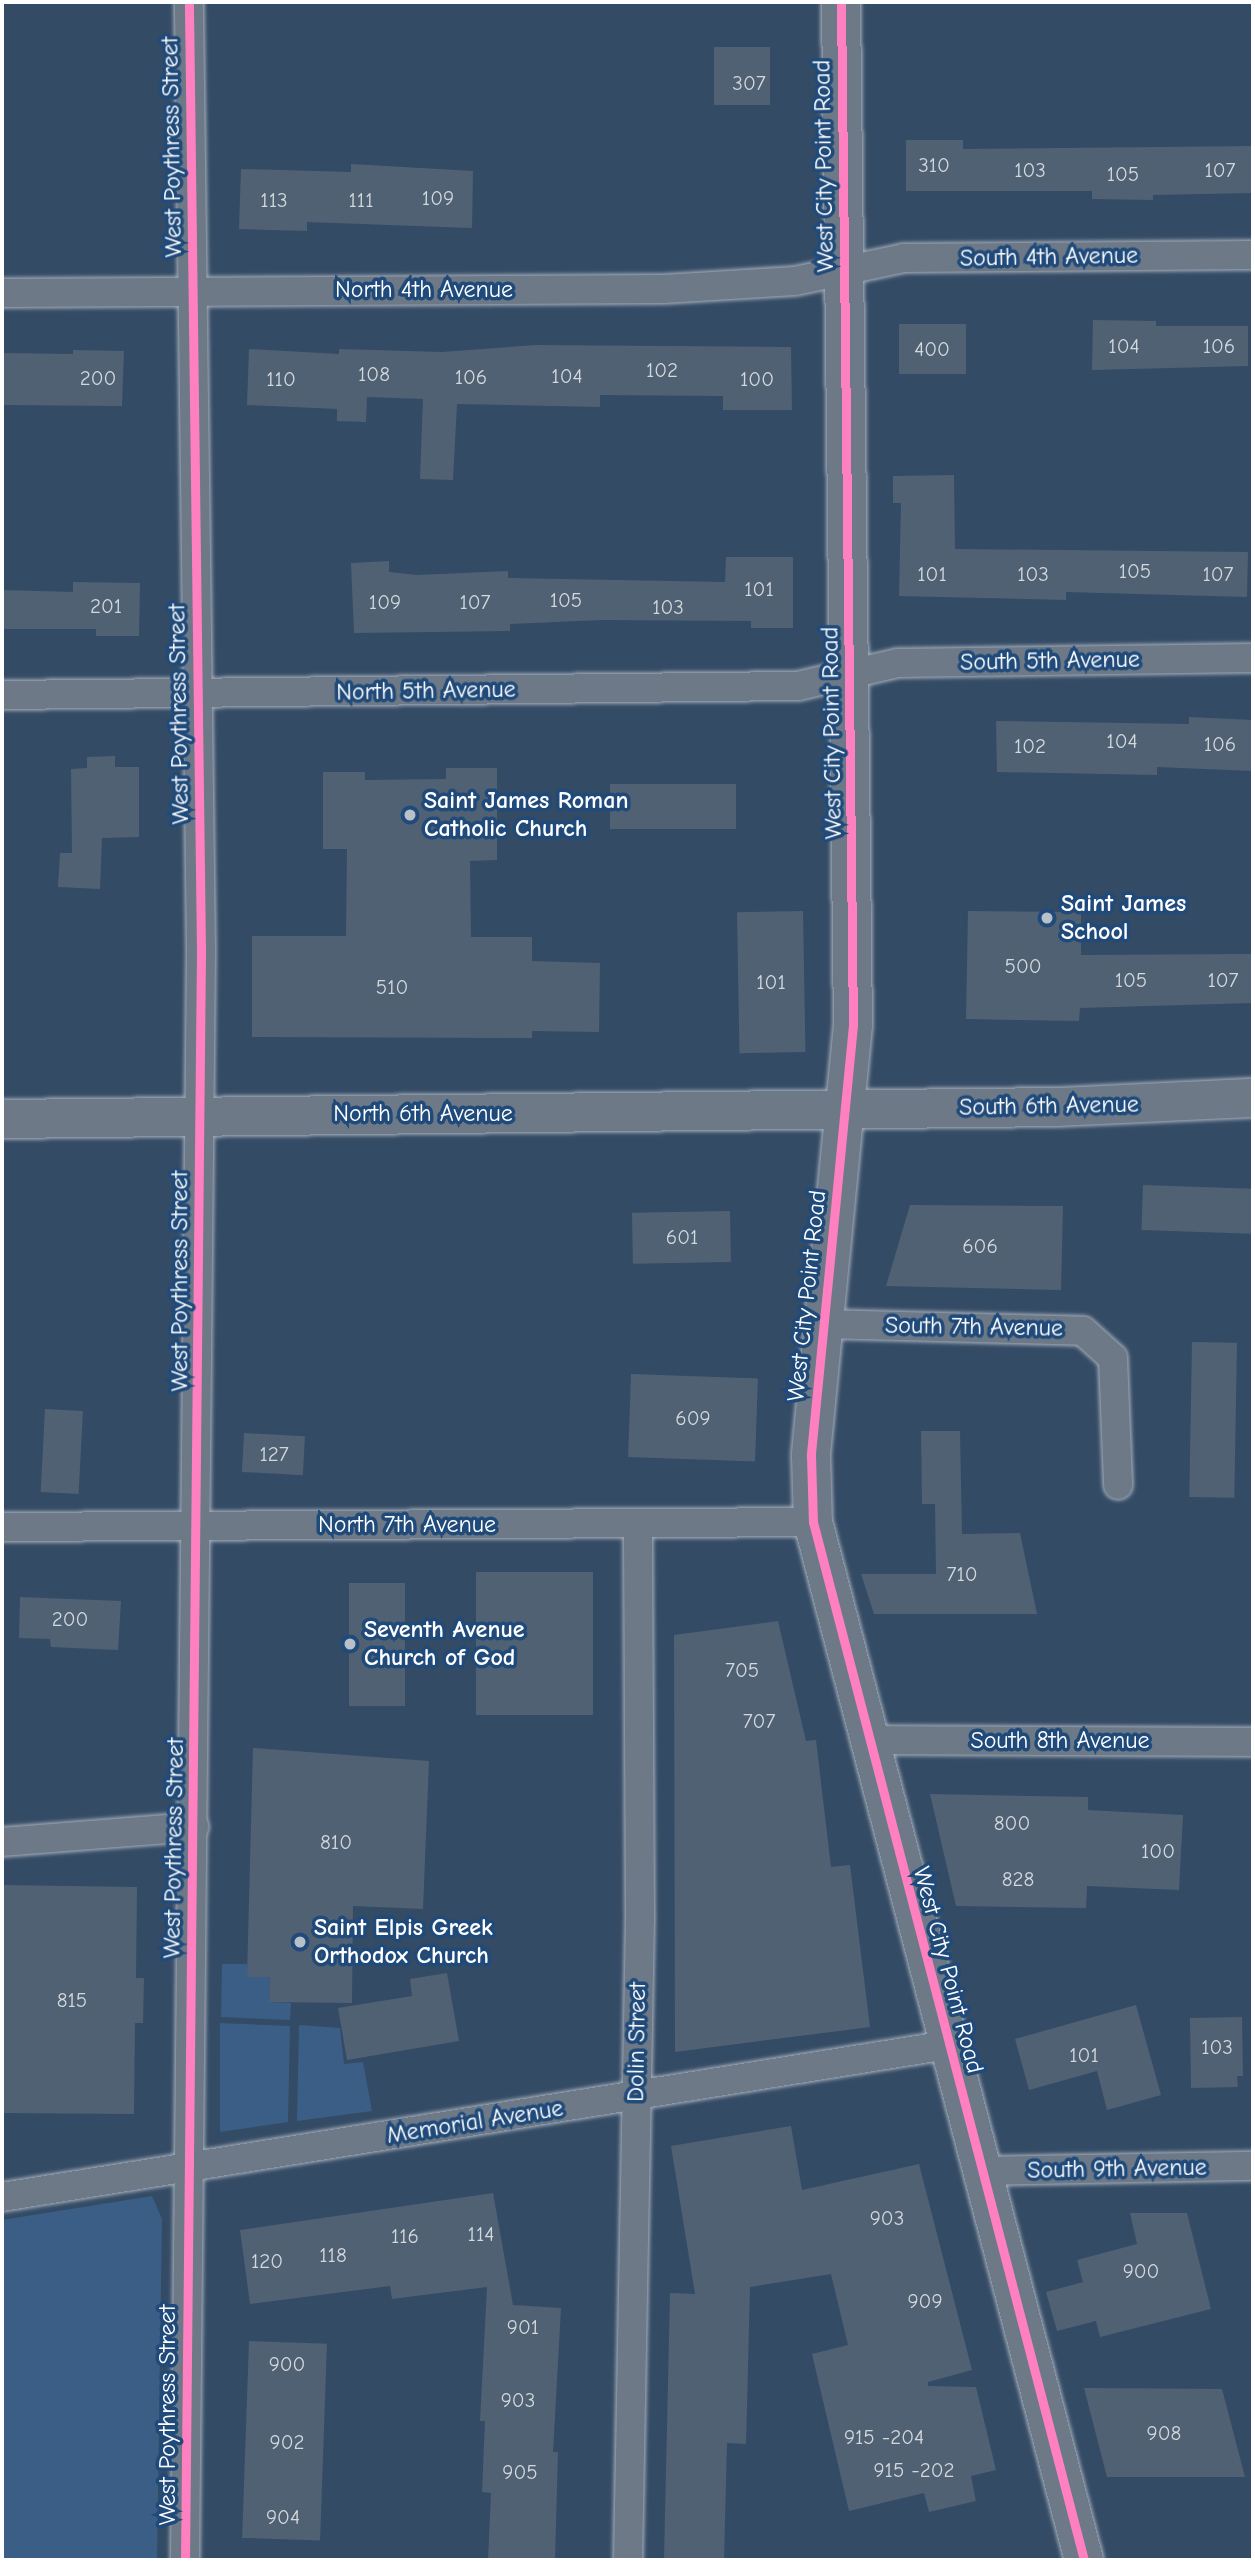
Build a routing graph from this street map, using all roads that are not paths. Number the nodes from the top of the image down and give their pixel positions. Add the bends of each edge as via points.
1 (190, 2) edge
2 (841, 2) edge
3 (1253, 255) edge
4 (845, 268) junction
5 (194, 291) junction
6 (2, 293) edge
7 (1253, 658) edge
8 (849, 675) junction
9 (198, 694) junction
10 (2, 695) edge
11 (1253, 1098) edge
12 (845, 1110) junction
13 (200, 1115) junction
14 (2, 1119) edge
15 (823, 1324) junction
16 (1118, 1485) dead end
17 (813, 1522) junction
18 (638, 1523) junction
19 (2, 1527) edge
20 (198, 1527) junction
21 (867, 1740) junction
22 (1253, 1742) edge
23 (194, 1827) junction
24 (2, 1842) edge
25 (948, 2045) junction
26 (636, 2097) junction
27 (1253, 2166) edge
28 (188, 2168) junction
29 (982, 2171) junction
30 (2, 2197) edge
31 (185, 2560) edge
32 (628, 2560) edge
33 (1084, 2560) edge

1 - 5 street, West Poythress Street
2 - 4 street, West City Point Road
3 - 4 street, South 4th Avenue via 905,258
4 - 5 street, North 4th Avenue via 795,281 664,289
4 - 8 street, West City Point Road
5 - 6 street, North 4th Avenue
5 - 9 street, West Poythress Street
7 - 8 street, South 5th Avenue via 898,663
8 - 9 street, North 5th Avenue via 799,686
8 - 12 street, West City Point Road via 853,1025
9 - 10 street, North 5th Avenue
9 - 13 street, West Poythress Street
11 - 12 street, South 6th Avenue
12 - 13 street, North 6th Avenue
12 - 15 street, West City Point Road
13 - 14 street, North 6th Avenue
13 - 20 street, West Poythress Street
15 - 16 street, South 7th Avenue via 1083,1331 1113,1358
15 - 17 street, West City Point Road via 811,1456
17 - 18 street, North 7th Avenue
17 - 21 street, West City Point Road
18 - 20 street, North 7th Avenue
18 - 26 street, Dolin Street
19 - 20 street, North 7th Avenue
20 - 23 street, West Poythress Street
21 - 22 street, South 8th Avenue
21 - 25 street, West City Point Road
23 - 24 street
23 - 28 street, West Poythress Street
25 - 26 street, Memorial Avenue
25 - 29 street, West City Point Road
26 - 28 street, Memorial Avenue
26 - 32 street, Dolin Street
27 - 29 street, South 9th Avenue
28 - 30 street, Memorial Avenue
28 - 31 street, West Poythress Street
29 - 33 street, West City Point Road

